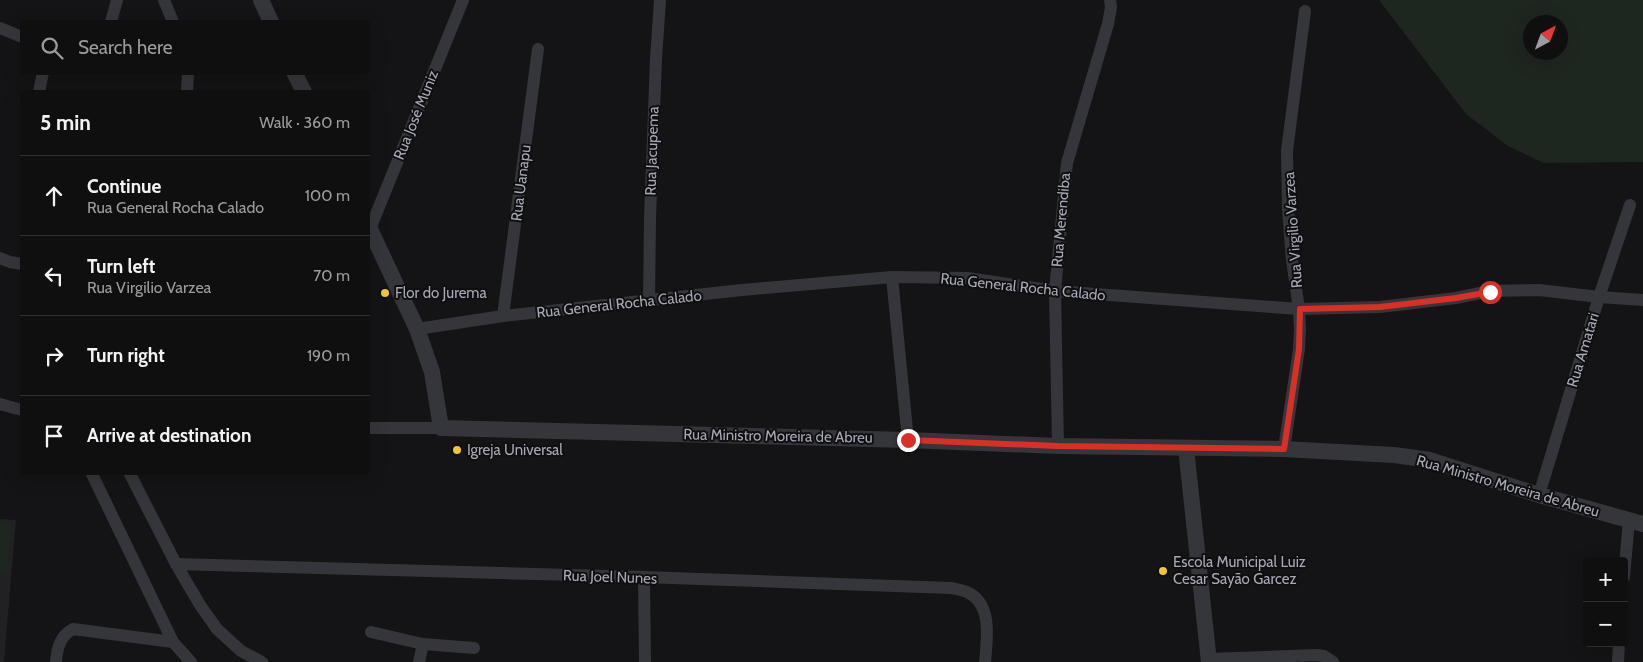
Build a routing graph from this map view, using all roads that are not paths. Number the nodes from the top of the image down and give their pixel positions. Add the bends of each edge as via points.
1 (117, 0) edge
2 (164, 0) edge
3 (261, 0) edge
4 (463, 0) edge
5 (660, 0) edge
6 (1110, 0) edge
7 (1305, 11) dead end
8 (112, 20) edge
9 (172, 20) edge
10 (270, 20) edge
11 (0, 28) edge
12 (20, 37) edge
13 (538, 49) dead end
14 (42, 75) edge
15 (188, 75) edge
16 (296, 75) edge
17 (39, 90) edge
18 (187, 90) edge
19 (303, 90) edge
20 (1630, 205) dead end
21 (370, 225) edge
22 (370, 229) edge
23 (0, 258) edge
24 (20, 264) edge
25 (892, 277) junction
26 (1055, 291) junction
27 (1599, 297) junction
28 (1643, 300) edge
29 (649, 301) junction
30 (1300, 309) junction
31 (503, 316) junction
32 (417, 329) junction
33 (0, 404) edge
34 (20, 409) edge
35 (370, 428) edge
36 (441, 428) junction
37 (908, 440) junction
38 (1058, 446) junction
39 (1186, 448) junction
40 (1284, 449) junction
41 (92, 475) edge
42 (132, 475) edge
43 (1539, 495) junction
44 (1636, 522) edge
45 (1628, 559) edge
46 (176, 564) junction
47 (644, 578) junction
48 (371, 632) dead end
49 (173, 642) junction
50 (423, 644) junction
51 (1619, 647) edge
52 (474, 648) dead end
53 (1209, 661) edge
54 (56, 662) edge
55 (192, 662) edge
56 (262, 662) edge
57 (419, 662) edge
58 (645, 662) edge
59 (985, 662) edge
60 (1333, 662) edge
61 (1618, 662) edge

1 - 8 street
2 - 9 street
3 - 10 street
4 - 21 street, Rua José Muniz
5 - 29 street, Rua Jacupema via 655,68
6 - 26 street, Rua Merendiba via 1108,24 1066,163
7 - 30 street, Rua Virgilio Varzea via 1287,152 1288,209
11 - 12 street
13 - 31 street, Rua Uanapu
14 - 17 street
15 - 18 street
16 - 19 street
20 - 27 street, Rua Amatari
22 - 32 street
23 - 24 street
25 - 26 street, Rua General Rocha Calado via 968,278
25 - 29 street, Rua General Rocha Calado
25 - 37 street
26 - 30 street, Rua General Rocha Calado
26 - 38 street, Rua Merendiba
27 - 28 street, Rua General Rocha Calado
27 - 30 street, Rua General Rocha Calado via 1539,290 1490,292 1380,307
27 - 43 street, Rua Amatari
29 - 31 street, Rua General Rocha Calado
30 - 40 street, Rua Virgilio Varzea via 1299,349
31 - 32 street, Rua General Rocha Calado
32 - 36 street via 432,372
33 - 34 street
35 - 36 street, Rua Ministro Moreira de Abreu
36 - 37 street, Rua Ministro Moreira de Abreu
37 - 38 street, Rua Ministro Moreira de Abreu
38 - 39 street, Rua Ministro Moreira de Abreu
39 - 40 street, Rua Ministro Moreira de Abreu
39 - 53 street
40 - 43 street, Rua Ministro Moreira de Abreu via 1386,454 1430,460
41 - 49 street
42 - 46 street
43 - 44 street, Rua Ministro Moreira de Abreu
44 - 45 street
46 - 47 street, Rua Joel Nunes
46 - 56 street via 217,629 241,651
47 - 58 street
47 - 59 street, Rua Joel Nunes via 951,588 967,592 978,601 986,619
48 - 50 street
49 - 54 street via 73,629 62,637
49 - 55 street
50 - 52 street
50 - 57 street
51 - 61 street
53 - 60 street via 1317,654

